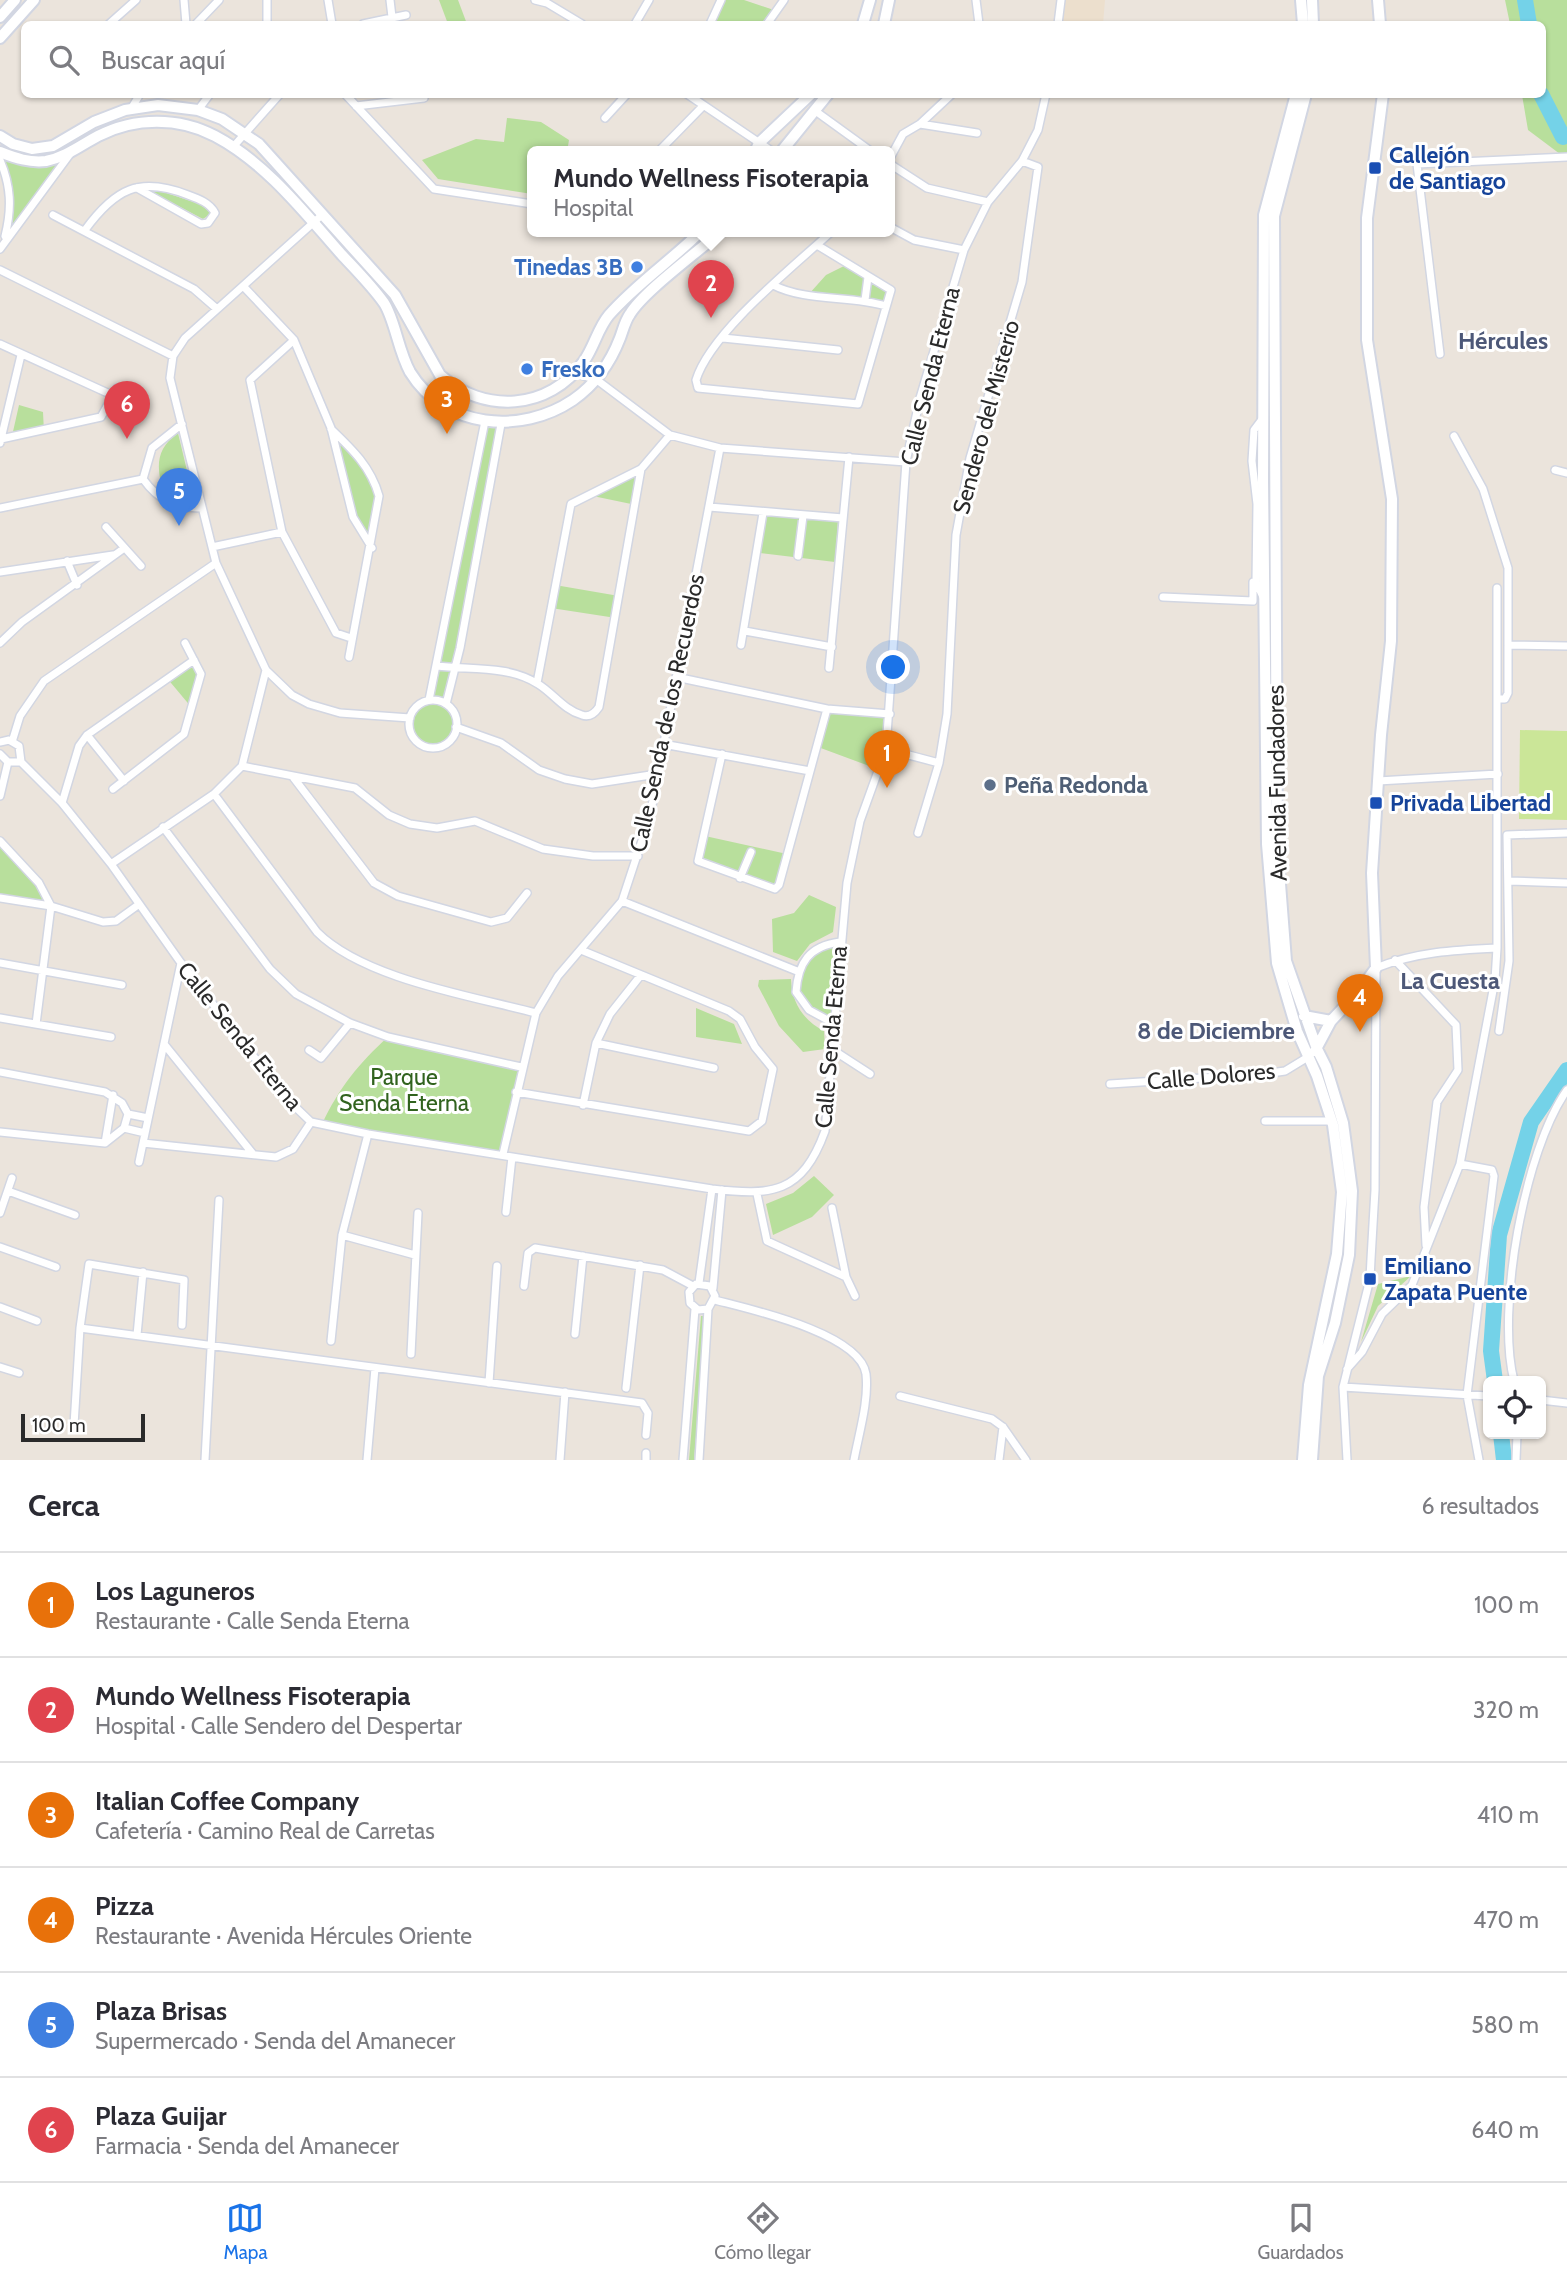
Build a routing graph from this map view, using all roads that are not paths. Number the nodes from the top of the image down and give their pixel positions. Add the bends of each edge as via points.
1 (15, 0) edge
2 (34, 0) edge
3 (136, 0) edge
4 (184, 0) edge
5 (267, 0) edge
6 (328, 0) edge
7 (390, 0) edge
8 (535, 0) edge
9 (649, 0) edge
10 (721, 0) edge
11 (784, 0) edge
12 (870, 0) edge
13 (889, 0) edge
14 (976, 0) edge
15 (1061, 0) edge
16 (1301, 0) edge
17 (1312, 0) edge
18 (1378, 0) edge
19 (214, 1) edge
20 (548, 1) edge
21 (406, 15) dead end
22 (0, 17) edge
23 (391, 17) junction
24 (112, 21) edge
25 (186, 21) edge
26 (198, 21) edge
27 (267, 21) edge
28 (332, 21) edge
29 (375, 21) edge
30 (578, 21) edge
31 (637, 21) edge
32 (711, 21) edge
33 (769, 21) edge
34 (864, 21) edge
35 (885, 21) edge
36 (979, 21) edge
37 (1058, 21) edge
38 (1303, 21) edge
39 (1313, 21) edge
40 (1380, 21) edge
41 (0, 38) edge
42 (138, 98) edge
43 (207, 98) edge
44 (276, 98) edge
45 (349, 98) edge
46 (416, 98) edge
47 (623, 98) edge
48 (692, 98) edge
49 (807, 98) edge
50 (824, 98) edge
51 (948, 98) edge
52 (1044, 98) edge
53 (1295, 98) edge
54 (1305, 98) edge
55 (1382, 98) edge
56 (356, 106) junction
57 (703, 106) junction
58 (131, 109) junction
59 (198, 110) junction
60 (813, 110) junction
61 (605, 118) dead end
62 (227, 122) junction
63 (920, 124) junction
64 (245, 132) junction
65 (977, 133) dead end
66 (0, 136) edge
67 (221, 140) junction
68 (259, 144) junction
69 (233, 146) junction
70 (664, 146) edge
71 (756, 146) edge
72 (758, 146) edge
73 (786, 146) edge
74 (864, 146) edge
75 (895, 149) edge
76 (0, 152) edge
77 (71, 152) junction
78 (247, 154) junction
79 (1564, 157) edge
80 (0, 160) edge
81 (1023, 161) junction
82 (1567, 164) edge
83 (895, 167) edge
84 (137, 188) junction
85 (988, 202) junction
86 (527, 203) edge
87 (323, 214) junction
88 (53, 215) dead end
89 (313, 223) junction
90 (85, 230) junction
91 (895, 230) edge
92 (695, 237) edge
93 (714, 237) edge
94 (826, 237) edge
95 (817, 245) junction
96 (1, 246) edge
97 (964, 250) junction
98 (0, 270) edge
99 (868, 277) junction
100 (773, 285) junction
101 (244, 287) junction
102 (865, 300) junction
103 (886, 306) junction
104 (217, 309) junction
105 (723, 338) junction
106 (294, 340) junction
107 (0, 344) edge
108 (838, 350) dead end
109 (1440, 354) dead end
110 (21, 355) junction
111 (173, 356) junction
112 (431, 362) junction
113 (575, 373) junction
114 (597, 380) junction
115 (417, 381) junction
116 (562, 383) junction
117 (451, 385) junction
118 (530, 400) junction
119 (440, 401) junction
120 (571, 401) junction
121 (1263, 417) junction
122 (538, 418) junction
123 (485, 421) junction
124 (182, 424) junction
125 (501, 424) junction
126 (331, 428) junction
127 (670, 435) junction
128 (1454, 436) dead end
129 (1, 442) edge
130 (720, 448) junction
131 (849, 457) junction
132 (906, 461) junction
133 (641, 469) junction
134 (1555, 470) dead end
135 (1567, 473) edge
136 (143, 478) junction
137 (709, 507) junction
138 (0, 508) edge
139 (202, 508) junction
140 (763, 513) junction
141 (803, 516) junction
142 (843, 518) junction
143 (106, 527) dead end
144 (282, 532) junction
145 (462, 537) junction
146 (479, 541) junction
147 (212, 547) junction
148 (372, 548) junction
149 (123, 549) junction
150 (114, 555) junction
151 (798, 556) dead end
152 (1254, 560) junction
153 (66, 561) junction
154 (216, 563) junction
155 (141, 566) dead end
156 (0, 572) edge
157 (77, 585) junction
158 (1497, 588) dead end
159 (1163, 597) dead end
160 (1264, 598) junction
161 (745, 631) junction
162 (351, 638) junction
163 (0, 643) edge
164 (185, 643) dead end
165 (741, 645) dead end
166 (1508, 645) junction
167 (1567, 646) edge
168 (832, 647) junction
169 (349, 657) dead end
170 (194, 660) junction
171 (437, 666) junction
172 (456, 668) junction
173 (829, 668) dead end
174 (266, 670) junction
175 (676, 677) junction
176 (537, 683) junction
177 (1497, 699) junction
178 (429, 700) junction
179 (446, 704) junction
180 (827, 709) junction
181 (890, 714) junction
182 (410, 718) junction
183 (456, 727) junction
184 (87, 735) junction
185 (12, 741) junction
186 (0, 742) edge
187 (663, 744) junction
188 (886, 749) junction
189 (0, 754) edge
190 (722, 754) junction
191 (8, 762) junction
192 (21, 762) junction
193 (939, 763) junction
194 (242, 766) junction
195 (810, 771) junction
196 (657, 774) junction
197 (1497, 774) junction
198 (293, 777) junction
199 (124, 781) junction
200 (1378, 781) junction
201 (113, 789) dead end
202 (214, 794) junction
203 (0, 796) edge
204 (62, 803) junction
205 (163, 827) junction
206 (918, 833) dead end
207 (1567, 833) edge
208 (0, 841) edge
209 (751, 852) dead end
210 (638, 856) junction
211 (111, 864) junction
212 (740, 878) junction
213 (1508, 881) junction
214 (1567, 883) edge
215 (527, 893) dead end
216 (0, 898) edge
217 (622, 901) junction
218 (138, 905) junction
219 (51, 906) junction
220 (840, 942) junction
221 (1497, 948) junction
222 (581, 950) junction
223 (1395, 960) junction
224 (0, 963) edge
225 (181, 963) junction
226 (1376, 968) junction
227 (43, 971) junction
228 (797, 971) junction
229 (641, 975) junction
230 (122, 985) dead end
231 (536, 1013) junction
232 (1304, 1016) junction
233 (0, 1018) edge
234 (1331, 1021) junction
235 (350, 1023) junction
236 (832, 1023) junction
237 (36, 1024) junction
238 (1499, 1031) dead end
239 (111, 1037) dead end
240 (596, 1043) junction
241 (164, 1044) junction
242 (309, 1050) dead end
243 (833, 1050) junction
244 (1313, 1053) junction
245 (521, 1068) junction
246 (714, 1068) dead end
247 (0, 1072) edge
248 (870, 1074) dead end
249 (1110, 1084) dead end
250 (1567, 1090) edge
251 (516, 1092) junction
252 (113, 1095) junction
253 (583, 1105) junction
254 (128, 1114) junction
255 (148, 1118) junction
256 (1265, 1121) dead end
257 (1332, 1121) junction
258 (311, 1122) junction
259 (124, 1128) junction
260 (0, 1132) edge
261 (145, 1133) junction
262 (368, 1134) junction
263 (106, 1143) junction
264 (143, 1143) junction
265 (253, 1154) junction
266 (507, 1156) junction
267 (139, 1162) dead end
268 (1460, 1164) junction
269 (12, 1178) dead end
270 (712, 1189) junction
271 (722, 1190) junction
272 (8, 1191) junction
273 (757, 1194) junction
274 (219, 1200) dead end
275 (832, 1208) dead end
276 (506, 1212) dead end
277 (0, 1213) edge
278 (418, 1213) dead end
279 (75, 1214) dead end
280 (342, 1235) junction
281 (0, 1247) edge
282 (1427, 1249) junction
283 (704, 1251) junction
284 (716, 1252) junction
285 (415, 1255) junction
286 (583, 1256) junction
287 (640, 1265) junction
288 (497, 1266) dead end
289 (56, 1267) dead end
290 (143, 1272) junction
291 (846, 1277) junction
292 (696, 1285) junction
293 (524, 1286) dead end
294 (713, 1288) junction
295 (855, 1296) dead end
296 (715, 1300) junction
297 (0, 1307) edge
298 (695, 1309) junction
299 (708, 1309) junction
300 (37, 1321) dead end
301 (182, 1325) dead end
302 (80, 1328) junction
303 (575, 1334) dead end
304 (137, 1335) junction
305 (331, 1341) dead end
306 (210, 1345) junction
307 (411, 1354) dead end
308 (0, 1367) edge
309 (375, 1368) junction
310 (1347, 1369) junction
311 (19, 1373) dead end
312 (1513, 1376) edge
313 (489, 1383) junction
314 (1343, 1387) junction
315 (626, 1388) dead end
316 (565, 1392) junction
317 (1471, 1395) junction
318 (900, 1396) dead end
319 (1483, 1396) edge
320 (1546, 1401) edge
321 (1567, 1403) edge
322 (74, 1425) dead end
323 (1003, 1426) junction
324 (646, 1435) dead end
325 (1517, 1439) edge
326 (205, 1460) edge
327 (368, 1460) edge
328 (560, 1460) edge
329 (683, 1460) edge
330 (699, 1460) edge
331 (855, 1460) edge
332 (999, 1460) edge
333 (1026, 1460) edge
334 (1304, 1460) edge
335 (1312, 1460) edge
336 (1347, 1460) edge
337 (1479, 1460) edge
338 (1516, 1460) edge

1 - 22 street
2 - 41 street
3 - 24 street
4 - 25 street
5 - 27 street
6 - 28 street
7 - 23 street
8 - 20 street
9 - 31 street
10 - 32 street
11 - 33 street
12 - 34 street
13 - 35 street
14 - 36 street
15 - 37 street
16 - 38 street
17 - 39 street
18 - 40 street
19 - 26 street
20 - 30 street
21 - 23 street
23 - 29 street
42 - 58 street
43 - 59 street
44 - 64 street
45 - 56 street
46 - 56 street
47 - 61 street
48 - 57 street
49 - 72 street
50 - 60 street
51 - 63 street
52 - 81 street, Calle Senda Eterna via 1038,130
53 - 121 street, Avenida Fundadores via 1264,215
54 - 232 street, Avenida Fundadores via 1274,216 1273,287 1277,845 1286,961
55 - 200 street via 1367,218 1367,340 1392,499 1391,641
56 - 86 street via 434,189
57 - 70 street
57 - 71 street
58 - 59 street via 158,105
58 - 66 street via 94,122 53,146 32,149
59 - 62 street
60 - 73 street
60 - 74 street
62 - 64 street
62 - 67 street via 232,136
63 - 65 street
63 - 75 street via 903,134
64 - 68 street
64 - 69 street
67 - 69 street
67 - 77 street via 159,120 129,124
68 - 78 street via 246,141
68 - 87 street
69 - 78 street
76 - 77 street via 19,160 45,161
77 - 96 street
78 - 89 street
79 - 82 street
79 - 109 street via 1417,164
80 - 96 street via 8,180 11,212
81 - 85 street, Calle Senda Eterna
81 - 193 street, Sendero del Misterio via 1038,167 1023,282 970,458 956,536 947,714
83 - 85 street via 927,188
84 - 84 street via 201,224 208,223 215,213 202,201 170,188 151,184
84 - 90 street via 106,205
85 - 97 street, Calle Senda Eterna
87 - 89 street
87 - 112 street via 396,295
88 - 90 street
89 - 101 street
89 - 115 street via 383,302
90 - 104 street via 194,289
91 - 97 street via 914,240
92 - 113 street via 610,314
93 - 114 street via 629,314 614,354
94 - 95 street
95 - 99 street
95 - 100 street
97 - 132 street, Calle Senda Eterna
98 - 111 street
99 - 102 street
99 - 103 street via 891,290
100 - 102 street via 791,293
100 - 105 street
101 - 104 street
101 - 106 street
102 - 103 street
103 - 105 street via 858,404 698,388 695,380 700,368
104 - 111 street via 185,338
105 - 108 street
106 - 126 street
106 - 144 street via 250,380
107 - 110 street
110 - 129 street
110 - 129 street via 115,391 102,417
111 - 124 street via 170,378
112 - 115 street via 434,378
112 - 117 street
113 - 114 street
113 - 116 street
114 - 120 street
114 - 127 street
115 - 119 street
116 - 118 street
116 - 120 street via 555,399
117 - 118 street via 501,403
117 - 119 street via 438,383 435,387
118 - 122 street via 548,403
119 - 123 street via 466,417
120 - 122 street
121 - 152 street via 1254,430 1252,450 1257,504
121 - 160 street, Avenida Fundadores
122 - 125 street
123 - 125 street
123 - 145 street
124 - 136 street via 152,448
124 - 139 street
125 - 146 street
126 - 148 street via 353,517
126 - 148 street via 374,478 379,496
127 - 130 street
127 - 133 street
128 - 166 street via 1483,489 1508,568
130 - 131 street
130 - 137 street, Calle Senda de los Recuerdos
131 - 132 street
131 - 142 street
132 - 181 street, Calle Senda Eterna
133 - 176 street via 571,504
133 - 176 street via 599,707 584,716
134 - 135 street
136 - 138 street
136 - 139 street via 165,501
137 - 140 street
137 - 175 street, Calle Senda de los Recuerdos
139 - 147 street
140 - 141 street
140 - 161 street
141 - 142 street
141 - 151 street
142 - 168 street
143 - 149 street
144 - 147 street
144 - 162 street via 336,634
145 - 146 street
145 - 171 street
146 - 172 street
147 - 154 street
148 - 162 street
149 - 150 street
149 - 155 street
150 - 153 street
150 - 157 street
152 - 159 street via 1253,601
152 - 160 street via 1255,582
153 - 156 street
153 - 157 street
154 - 174 street
154 - 185 street via 44,681 20,716
157 - 163 street via 22,622
158 - 177 street
160 - 244 street, Avenida Fundadores via 1267,844 1277,963
161 - 165 street
161 - 168 street
162 - 169 street
164 - 170 street
166 - 167 street
166 - 177 street via 1508,693 1505,699
168 - 173 street
170 - 184 street
170 - 199 street via 200,677 184,734
171 - 172 street
171 - 178 street
172 - 176 street via 492,670
172 - 179 street
174 - 182 street via 309,705 340,713
174 - 194 street
175 - 180 street
175 - 187 street, Calle Senda de los Recuerdos
177 - 197 street
178 - 179 street
178 - 182 street via 416,706
179 - 183 street
180 - 181 street
180 - 195 street
181 - 188 street, Calle Senda Eterna
182 - 183 street via 411,734 423,746 446,743
183 - 196 street via 502,743 539,770 565,779 592,784
184 - 199 street
184 - 204 street via 79,746
185 - 186 street
185 - 192 street via 22,751
187 - 190 street
187 - 196 street, Calle Senda de los Recuerdos
188 - 193 street
188 - 220 street, Calle Senda Eterna via 860,821
189 - 191 street
190 - 195 street
190 - 212 street via 698,861
191 - 192 street
191 - 203 street
192 - 204 street, Calle Senda Eterna
193 - 206 street, Sendero del Misterio
194 - 198 street
194 - 202 street
195 - 212 street via 778,887 770,889
196 - 210 street, Calle Senda de los Recuerdos
197 - 200 street
197 - 221 street
198 - 210 street via 355,788 389,815 419,826 437,828 475,821 543,849
198 - 215 street via 374,883 398,896 491,922 507,918
199 - 201 street
200 - 226 street via 1372,873
202 - 205 street
202 - 231 street via 332,947 399,976
204 - 211 street, Calle Senda Eterna
205 - 211 street
205 - 235 street via 270,969 296,993
207 - 213 street via 1507,835
208 - 219 street via 39,883
209 - 212 street
210 - 217 street, Calle Senda de los Recuerdos
211 - 218 street, Calle Senda Eterna
213 - 214 street
213 - 238 street via 1509,961
216 - 219 street
217 - 222 street, Calle Senda de los Recuerdos
217 - 228 street
218 - 219 street via 116,921 103,922
218 - 225 street, Calle Senda Eterna
219 - 227 street
220 - 228 street via 810,953
220 - 236 street, Calle Senda Eterna
221 - 223 street
221 - 268 street
222 - 229 street
222 - 231 street, Calle Senda de los Recuerdos via 558,976
223 - 226 street
223 - 282 street via 1459,1032 1458,1069 1437,1102 1424,1207
224 - 227 street
225 - 241 street
225 - 258 street, Calle Senda Eterna via 286,1098
226 - 234 street
226 - 310 street via 1370,1279
227 - 230 street
227 - 237 street
228 - 236 street via 796,992 808,1010
229 - 240 street via 610,1014
229 - 253 street via 737,1016 773,1069 762,1121 749,1131
231 - 245 street, Calle Senda de los Recuerdos
232 - 234 street
232 - 244 street, Avenida Fundadores
233 - 237 street
234 - 244 street
235 - 242 street via 321,1058
235 - 245 street via 388,1037
236 - 243 street, Calle Senda Eterna
237 - 239 street
240 - 246 street
240 - 253 street
241 - 255 street
241 - 265 street
243 - 248 street
243 - 273 street, Calle Senda Eterna via 825,1131 817,1154 801,1174
244 - 249 street, Calle Dolores via 1285,1071
244 - 257 street, Avenida Fundadores
244 - 335 street, Avenida Fundadores via 1326,1067 1343,1123 1352,1191 1349,1255 1318,1376
245 - 251 street, Calle Senda de los Recuerdos
247 - 252 street
250 - 312 street via 1546,1125 1534,1159 1516,1248 1508,1349
251 - 253 street
251 - 266 street, Calle Senda de los Recuerdos
252 - 254 street
252 - 263 street
254 - 255 street
254 - 259 street
255 - 261 street
256 - 257 street
257 - 334 street, Avenida Fundadores via 1342,1192 1337,1254 1309,1385
258 - 262 street, Calle Senda Eterna
258 - 265 street via 286,1155
259 - 261 street
259 - 263 street
260 - 263 street
261 - 264 street
262 - 266 street, Calle Senda Eterna
262 - 280 street
264 - 265 street
264 - 267 street
266 - 270 street, Calle Senda Eterna
266 - 276 street, Calle Senda de los Recuerdos
268 - 282 street
268 - 317 street via 1492,1170 1494,1177
269 - 272 street
270 - 271 street, Calle Senda Eterna
270 - 283 street
271 - 273 street, Calle Senda Eterna
271 - 284 street
272 - 277 street
272 - 279 street
273 - 291 street via 767,1241
274 - 306 street
275 - 291 street
278 - 285 street
280 - 285 street
280 - 305 street
281 - 289 street
282 - 310 street via 1412,1285 1382,1314 1362,1352
283 - 284 street
283 - 292 street
284 - 294 street
285 - 307 street
286 - 287 street
286 - 293 street via 530,1249
286 - 303 street
287 - 292 street
287 - 315 street
288 - 313 street
290 - 301 street via 185,1282
290 - 302 street via 89,1264
290 - 304 street
291 - 295 street
292 - 294 street
292 - 298 street via 688,1300
294 - 296 street
296 - 299 street
296 - 331 street via 811,1327 862,1362 866,1393
297 - 300 street
298 - 299 street
298 - 329 street
299 - 330 street
302 - 304 street
302 - 322 street
304 - 306 street
306 - 309 street
306 - 326 street
308 - 311 street
309 - 313 street
309 - 327 street
310 - 314 street
313 - 316 street
314 - 317 street
314 - 336 street
316 - 324 street via 642,1403 648,1413
316 - 328 street
317 - 319 street
317 - 337 street
318 - 323 street via 992,1419
320 - 321 street
323 - 332 street
323 - 333 street
325 - 338 street

